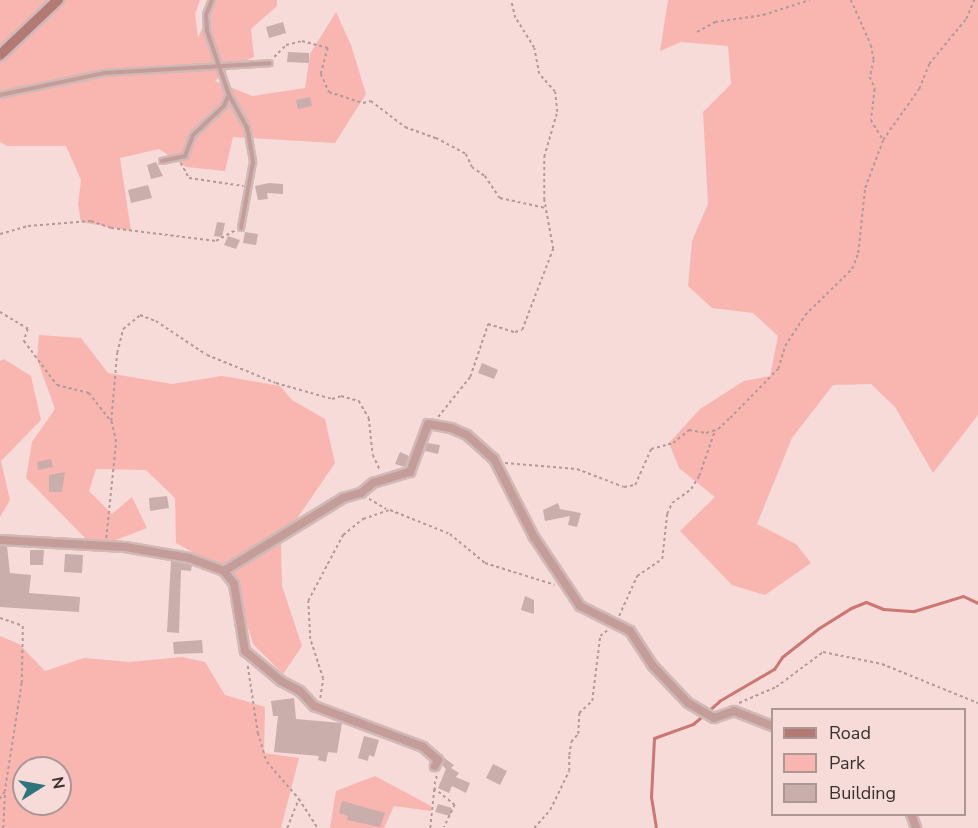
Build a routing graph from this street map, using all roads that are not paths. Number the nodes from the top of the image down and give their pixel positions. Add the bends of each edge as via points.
1 (58, 0) edge
2 (212, 0) edge
3 (0, 55) edge
4 (270, 63) road end
5 (221, 65) junction
6 (229, 93) junction
7 (0, 95) edge
8 (162, 161) dead end
9 (241, 228) road end
10 (0, 540) edge
11 (224, 570) junction
12 (771, 726) edge
13 (435, 766) road end

1 - 3 street
2 - 5 lane via 206,15 207,31
4 - 5 lane
5 - 6 lane
5 - 7 lane via 104,74
6 - 8 lane via 219,112 193,135 182,159
6 - 9 lane via 247,127 253,162
10 - 11 street via 105,546 189,558
11 - 12 street via 343,498 361,494 373,483 414,469 419,445 431,424 467,435 494,459 534,537 571,593 597,617 630,631 680,696 714,718 732,711
11 - 13 street via 234,584 245,651 315,707 423,747 438,760

